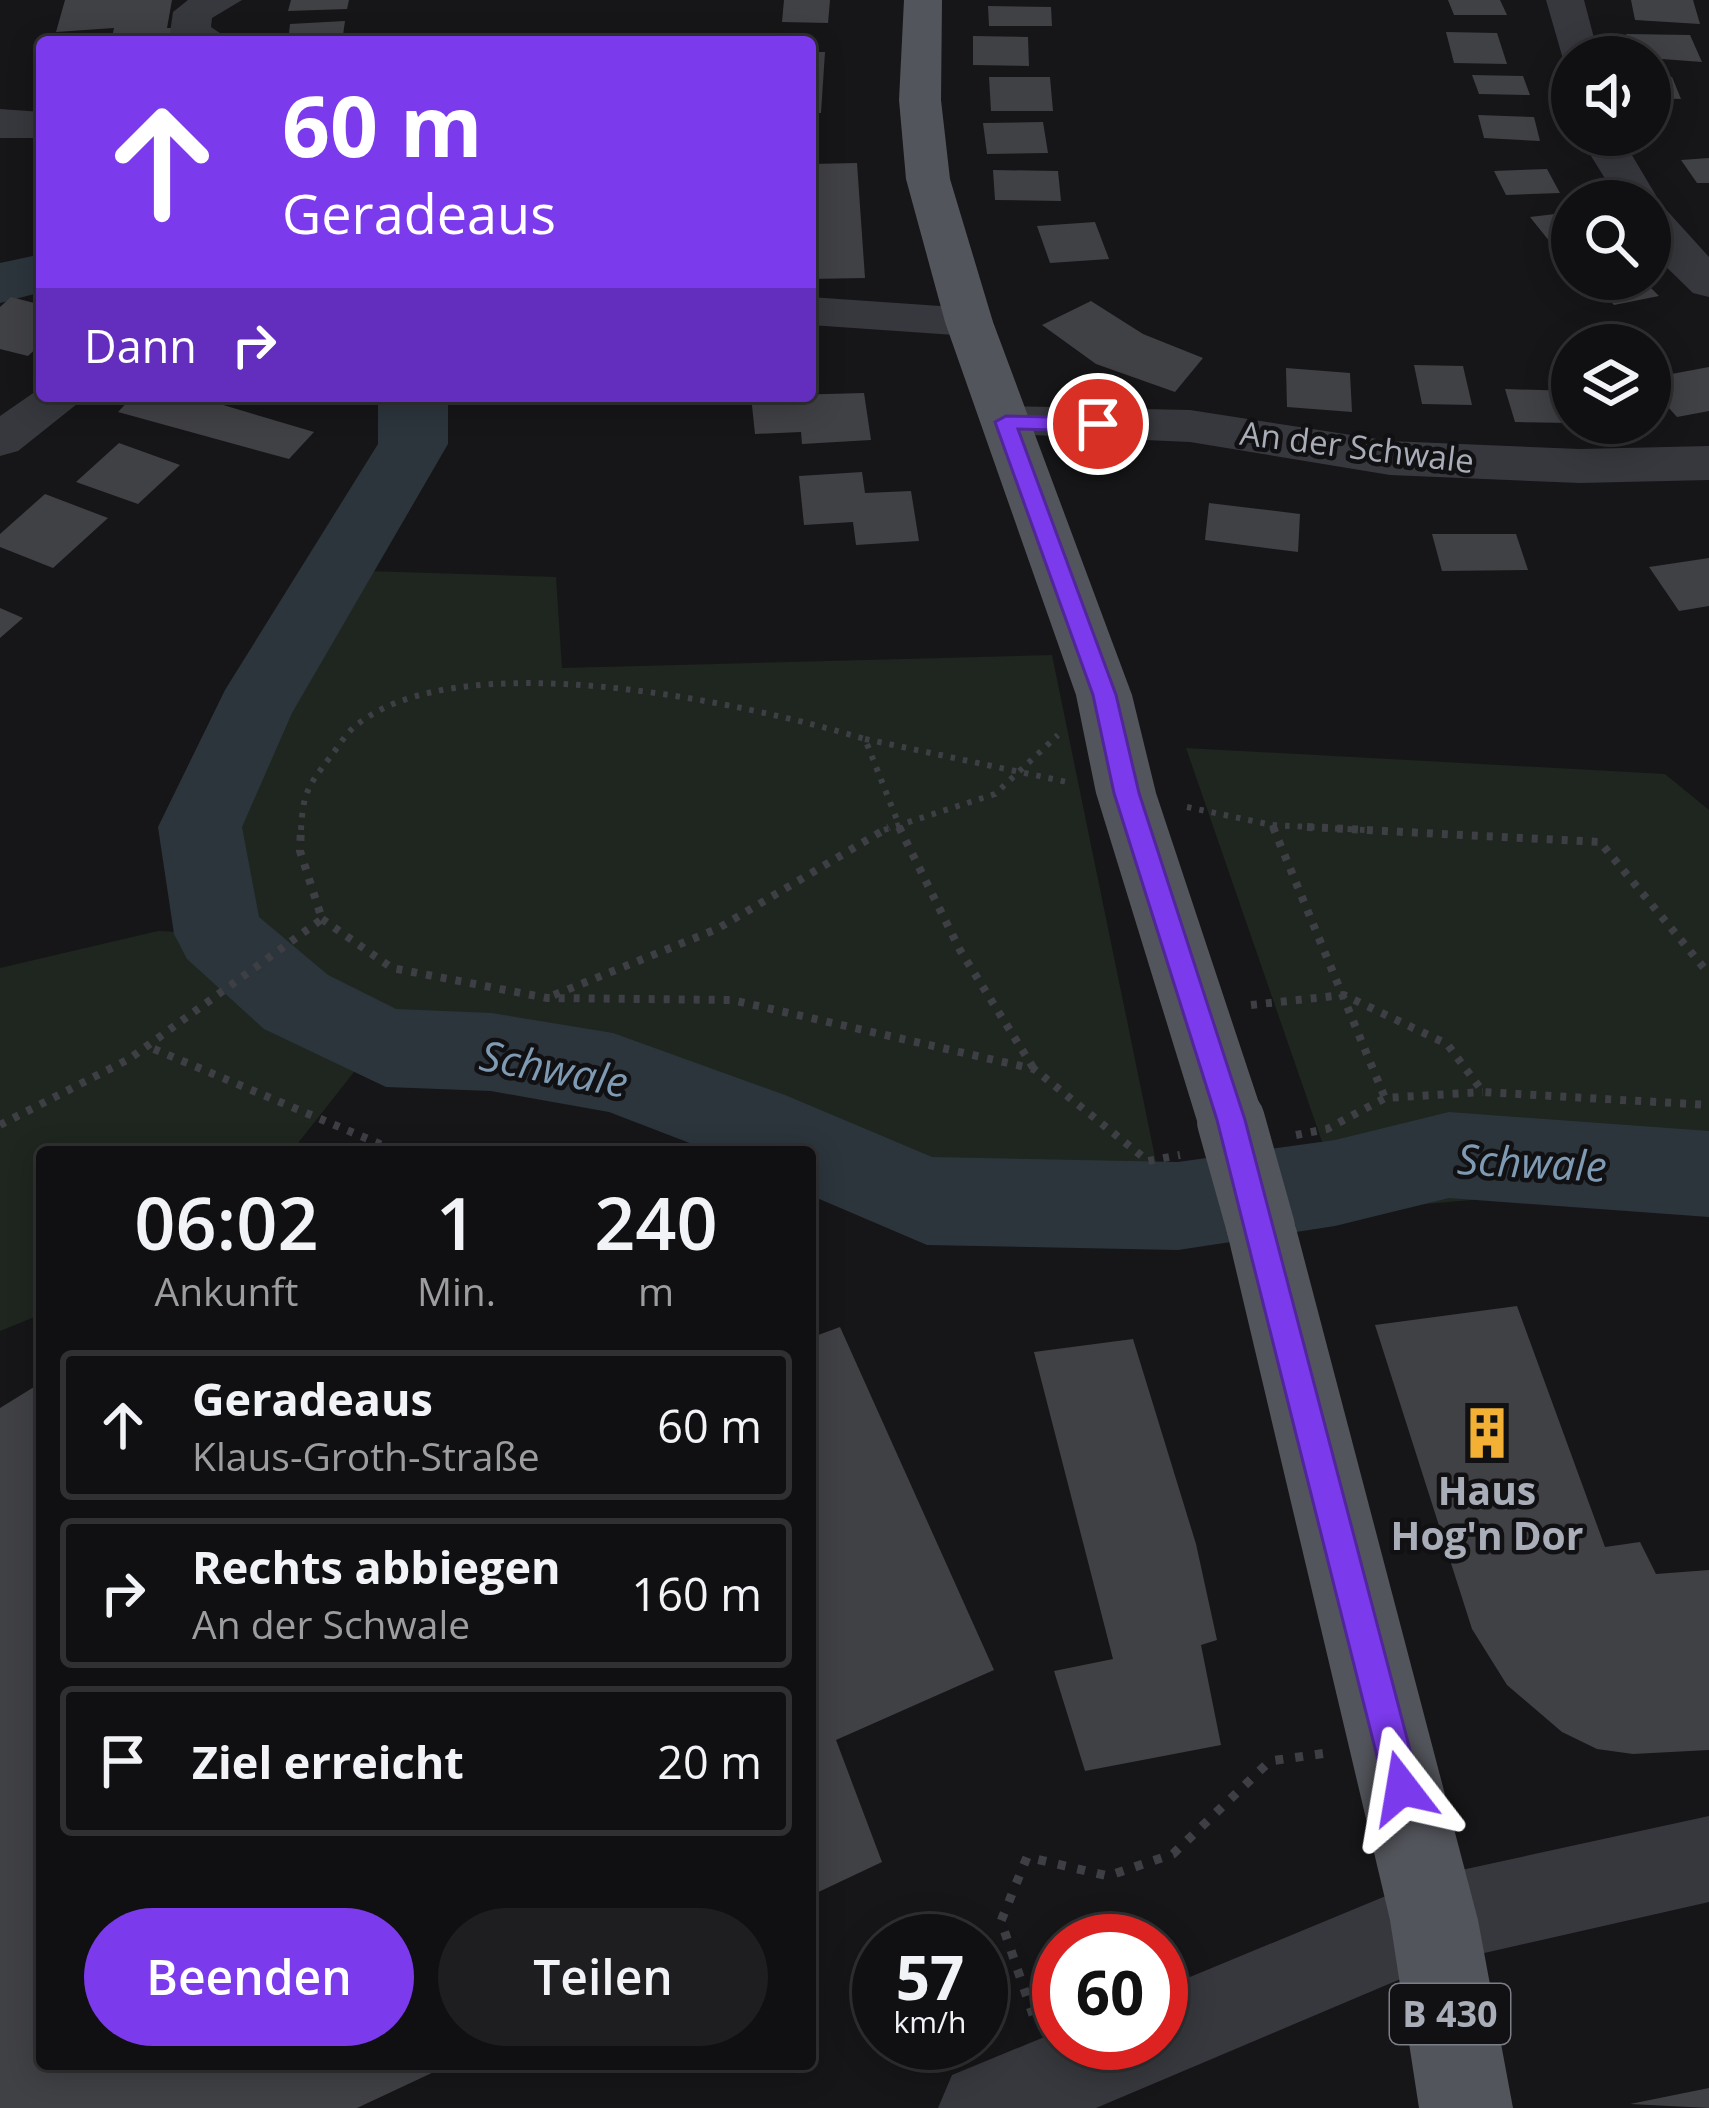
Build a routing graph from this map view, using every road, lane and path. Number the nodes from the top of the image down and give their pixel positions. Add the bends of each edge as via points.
1 (223, 0) edge
2 (233, 0) edge
3 (923, 0) edge
4 (1565, 0) edge
5 (196, 36) edge
6 (226, 36) edge
7 (1574, 36) edge
8 (0, 122) edge
9 (36, 126) edge
10 (1671, 246) edge
11 (1709, 283) edge
12 (816, 311) edge
13 (969, 322) junction
14 (54, 402) edge
15 (1006, 422) junction
16 (0, 440) edge
17 (1709, 464) edge
18 (1105, 695) junction
19 (865, 739) junction
20 (1014, 772) junction
21 (1126, 793) junction
22 (895, 823) junction
23 (1272, 825) junction
24 (322, 919) junction
25 (1709, 974) edge
26 (1344, 995) junction
27 (548, 998) junction
28 (1196, 1010) junction
29 (152, 1049) junction
30 (1034, 1070) junction
31 (1484, 1092) junction
32 (1385, 1098) junction
33 (1709, 1105) edge
34 (0, 1125) edge
35 (1235, 1137) junction
36 (385, 1146) edge
37 (1392, 1744) junction
38 (1709, 1859) edge
39 (1434, 1920) junction
40 (1188, 2024) edge
41 (1077, 2070) edge
42 (1020, 2094) edge
43 (1466, 2108) edge

1 - 5 street via 194,12
2 - 6 street
3 - 13 main road, B 430 via 928,179
4 - 7 street
8 - 9 street
10 - 11 street
12 - 13 street
13 - 15 main road, B 430
14 - 16 street
15 - 17 street, An der Schwale via 1190,426 1390,458
15 - 18 main road, B 430
18 - 20 path
18 - 21 main road, B 430
19 - 20 path
19 - 22 path
19 - 24 path via 646,689 525,684 417,695 354,727 303,792 300,851
20 - 21 path
20 - 22 path via 994,794
21 - 23 path
21 - 28 main road, B 430
22 - 27 path via 717,928
22 - 30 path via 975,986
23 - 25 path via 1600,842
23 - 26 path
24 - 27 path via 392,968
24 - 29 path
26 - 28 path
26 - 31 path via 1447,1044
26 - 32 path
27 - 30 path via 732,1000
28 - 35 main road, B 430
29 - 34 path
29 - 36 path
30 - 35 path via 1148,1161
31 - 32 path
31 - 33 path
32 - 35 path via 1327,1129
35 - 37 main road, B 430, bridge
37 - 39 main road, B 430
37 - 42 path via 1270,1761 1173,1854 1108,1876 1027,1857 1001,1921
38 - 39 street
39 - 40 street
39 - 43 main road, B 430
41 - 42 street

